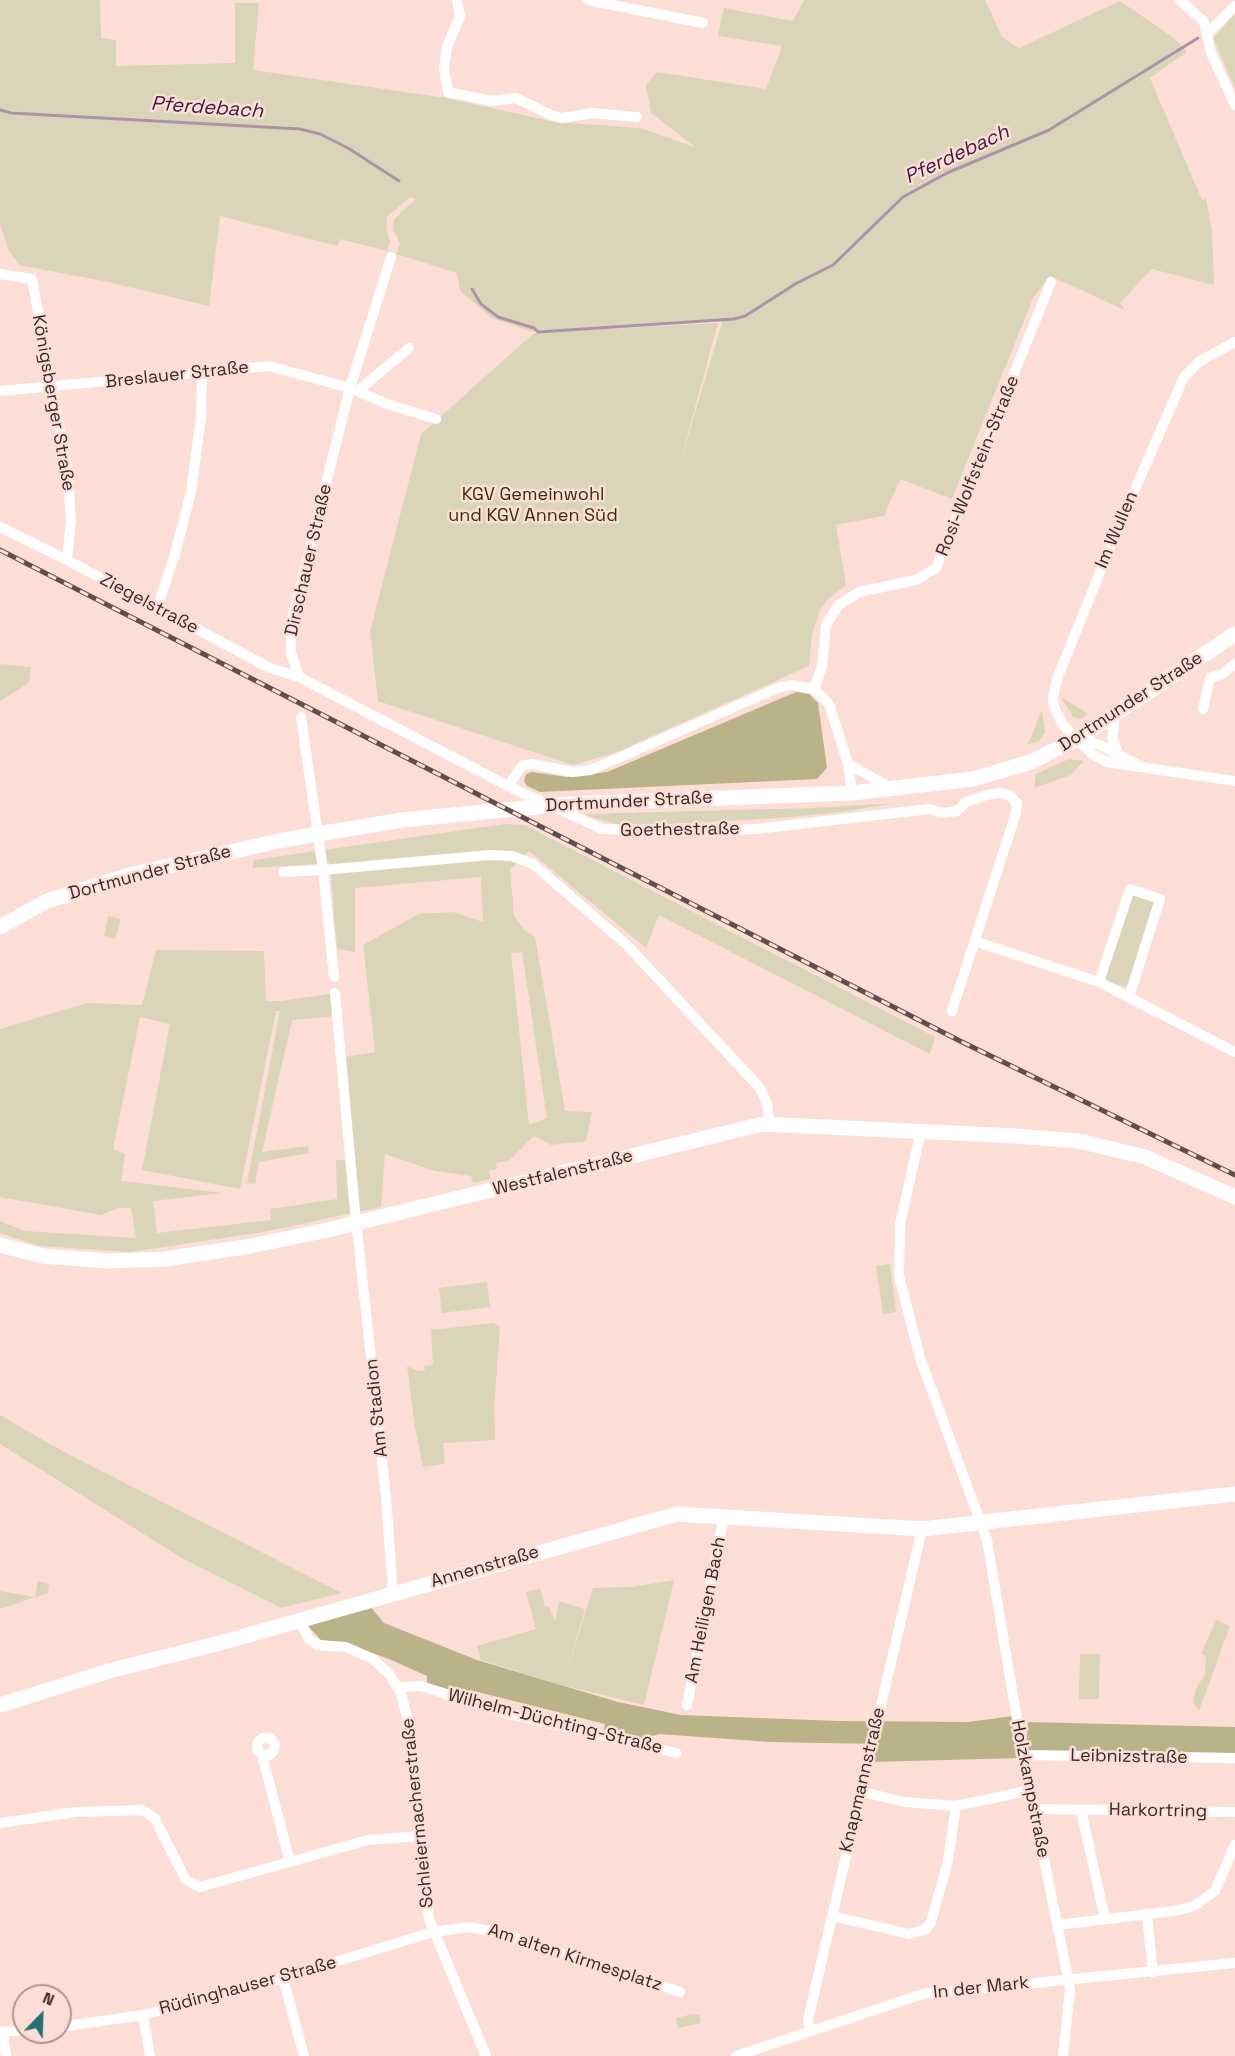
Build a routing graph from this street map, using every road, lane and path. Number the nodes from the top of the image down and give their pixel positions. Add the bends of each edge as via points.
1 (457, 0) edge
2 (588, 0) edge
3 (1180, 0) edge
4 (1235, 6) edge
5 (703, 23) dead end
6 (1208, 34) junction
7 (1235, 105) edge
8 (637, 117) dead end
9 (391, 257) dead end
10 (0, 274) edge
11 (1051, 282) dead end
12 (1235, 342) edge
13 (409, 348) dead end
14 (202, 372) junction
15 (54, 388) junction
16 (355, 389) junction
17 (0, 391) edge
18 (436, 420) dead end
19 (0, 527) edge
20 (67, 560) junction
21 (157, 608) junction
22 (1235, 634) edge
23 (1235, 664) edge
24 (299, 677) junction
25 (814, 689) junction
26 (1203, 709) dead end
27 (1115, 716) junction
28 (301, 717) dead end
29 (1079, 738) junction
30 (1120, 757) junction
31 (848, 764) junction
32 (1143, 768) junction
33 (1235, 781) edge
34 (508, 786) junction
35 (894, 789) junction
36 (852, 793) junction
37 (322, 865) junction
38 (284, 872) dead end
39 (0, 927) edge
40 (977, 942) junction
41 (334, 977) dead end
42 (1099, 982) junction
43 (335, 993) dead end
44 (1129, 997) junction
45 (952, 1011) dead end
46 (1235, 1052) edge
47 (770, 1124) junction
48 (921, 1131) junction
49 (1235, 1197) edge
50 (356, 1223) junction
51 (0, 1245) edge
52 (1235, 1494) edge
53 (724, 1515) junction
54 (981, 1523) junction
55 (922, 1529) junction
56 (393, 1594) junction
57 (299, 1620) junction
58 (398, 1687) junction
59 (0, 1705) edge
60 (687, 1706) dead end
61 (676, 1753) dead end
62 (262, 1755) dead end
63 (1023, 1755) junction
64 (1235, 1758) edge
65 (1031, 1790) junction
66 (859, 1791) junction
67 (956, 1806) junction
68 (1034, 1809) junction
69 (1081, 1810) junction
70 (1235, 1812) edge
71 (0, 1823) edge
72 (421, 1836) junction
73 (1235, 1845) edge
74 (290, 1862) junction
75 (1147, 1915) junction
76 (832, 1916) junction
77 (1105, 1919) junction
78 (1058, 1925) junction
79 (433, 1932) junction
80 (1235, 1964) edge
81 (1153, 1973) junction
82 (283, 1978) junction
83 (1068, 1978) junction
84 (680, 1992) dead end
85 (143, 2015) junction
86 (72, 2025) edge
87 (810, 2031) junction
88 (2, 2032) edge
89 (6, 2056) edge
90 (150, 2056) edge
91 (304, 2056) edge
92 (486, 2056) edge
93 (736, 2056) edge
94 (1063, 2056) edge

1 - 8 street via 460,16 447,47 444,69 448,92 491,101 516,98 562,118 592,113
2 - 5 street
3 - 6 street via 1204,22
4 - 6 street
6 - 7 street via 1211,53
9 - 16 street, Dirschauer Straße
10 - 15 street, Königsberger Straße via 32,279
11 - 25 street, Rosi-Wolfstein-Straße via 936,568 916,580 859,592 839,605 826,625 822,666
12 - 29 street, Im Wullen via 1200,361 1184,377 1114,535 1057,679 1054,707 1063,725
13 - 16 street
14 - 15 street, Breslauer Straße
14 - 16 street, Breslauer Straße via 273,366
14 - 21 street via 201,417 191,492
15 - 17 street, Breslauer Straße
15 - 20 street, Königsberger Straße via 69,487
16 - 18 street
16 - 24 street, Dirschauer Straße via 291,623 291,653
19 - 20 street, Ziegelstraße
20 - 21 street, Ziegelstraße
21 - 24 street, Ziegelstraße via 270,668
22 - 27 street, Dortmunder Straße
23 - 26 street via 1210,678
24 - 34 street
25 - 31 street via 829,704
25 - 34 street via 780,687 591,770 573,772 532,764 522,766
27 - 29 street, Dortmunder Straße
27 - 30 street via 1112,737
28 - 37 street
29 - 30 street
29 - 32 street, Im Wullen via 1092,754 1107,762
29 - 35 street, Dortmunder Straße via 1001,772
30 - 32 street
31 - 35 street
31 - 36 street
32 - 33 street, Im Wullen
34 - 40 street, Goethestraße via 574,819 615,832 756,829 930,809 942,813 957,811 966,802 1000,792 1017,803 1016,813
35 - 36 street, Dortmunder Straße
36 - 39 street, Dortmunder Straße via 567,804 336,831 144,871 47,901
37 - 38 street
37 - 41 street
37 - 47 street via 490,855 512,856 533,864 626,944 760,1088
40 - 42 street
40 - 45 street, Goethestraße
42 - 44 street
42 - 44 street via 1130,889 1161,899
43 - 50 street
44 - 46 street
47 - 48 street, Westfalenstraße
47 - 50 street, Westfalenstraße
48 - 49 street via 1092,1144 1162,1163
48 - 54 street, Holzkampstraße via 907,1184 899,1239 902,1291 920,1358
50 - 51 street, Westfalenstraße via 245,1247 147,1260 69,1259
50 - 56 street, Am Stadion
52 - 54 street, Annenstraße
53 - 55 street, Annenstraße
53 - 56 street, Annenstraße via 677,1514
53 - 60 street, Am Heiligen Bach
54 - 55 street, Annenstraße
54 - 63 street, Holzkampstraße
55 - 66 street, Knapmannstraße
56 - 57 street, Annenstraße
57 - 58 street, Schleiermacherstraße via 313,1642 365,1654 384,1668
57 - 59 street, Annenstraße
58 - 61 street, Wilhelm-Düchting-Straße via 422,1686 509,1714
58 - 72 street, Schleiermacherstraße via 409,1725
62 - 74 street
63 - 64 street, Leibnizstraße
63 - 65 street, Holzkampstraße
65 - 67 street
65 - 68 street, Holzkampstraße
66 - 67 street via 904,1802
66 - 76 street, Knapmannstraße
67 - 76 street via 951,1851 926,1929 909,1934
68 - 69 street, Harkortring
68 - 78 street, Holzkampstraße
69 - 70 street, Harkortring
69 - 77 street, Harkortring
71 - 74 street via 76,1812 143,1810 155,1819 186,1880 200,1887
72 - 74 street via 368,1840
72 - 79 street, Schleiermacherstraße
73 - 75 street via 1211,1895 1181,1910
75 - 77 street
75 - 81 street
76 - 87 street, Knapmannstraße via 807,2020
77 - 78 street
78 - 83 street, Holzkampstraße
79 - 82 street, Rüdinghauser Straße
79 - 84 street, Am alten Kirmesplatz via 469,1927 489,1930
79 - 92 street, Schleiermacherstraße
80 - 81 street, In der Mark
81 - 83 street, In der Mark
82 - 85 street, Rüdinghauser Straße
82 - 91 street
83 - 87 street, In der Mark via 923,1994
83 - 94 street, Holzkampstraße
85 - 86 street, Rüdinghauser Straße
85 - 90 street
87 - 93 street, In der Mark
88 - 89 street

